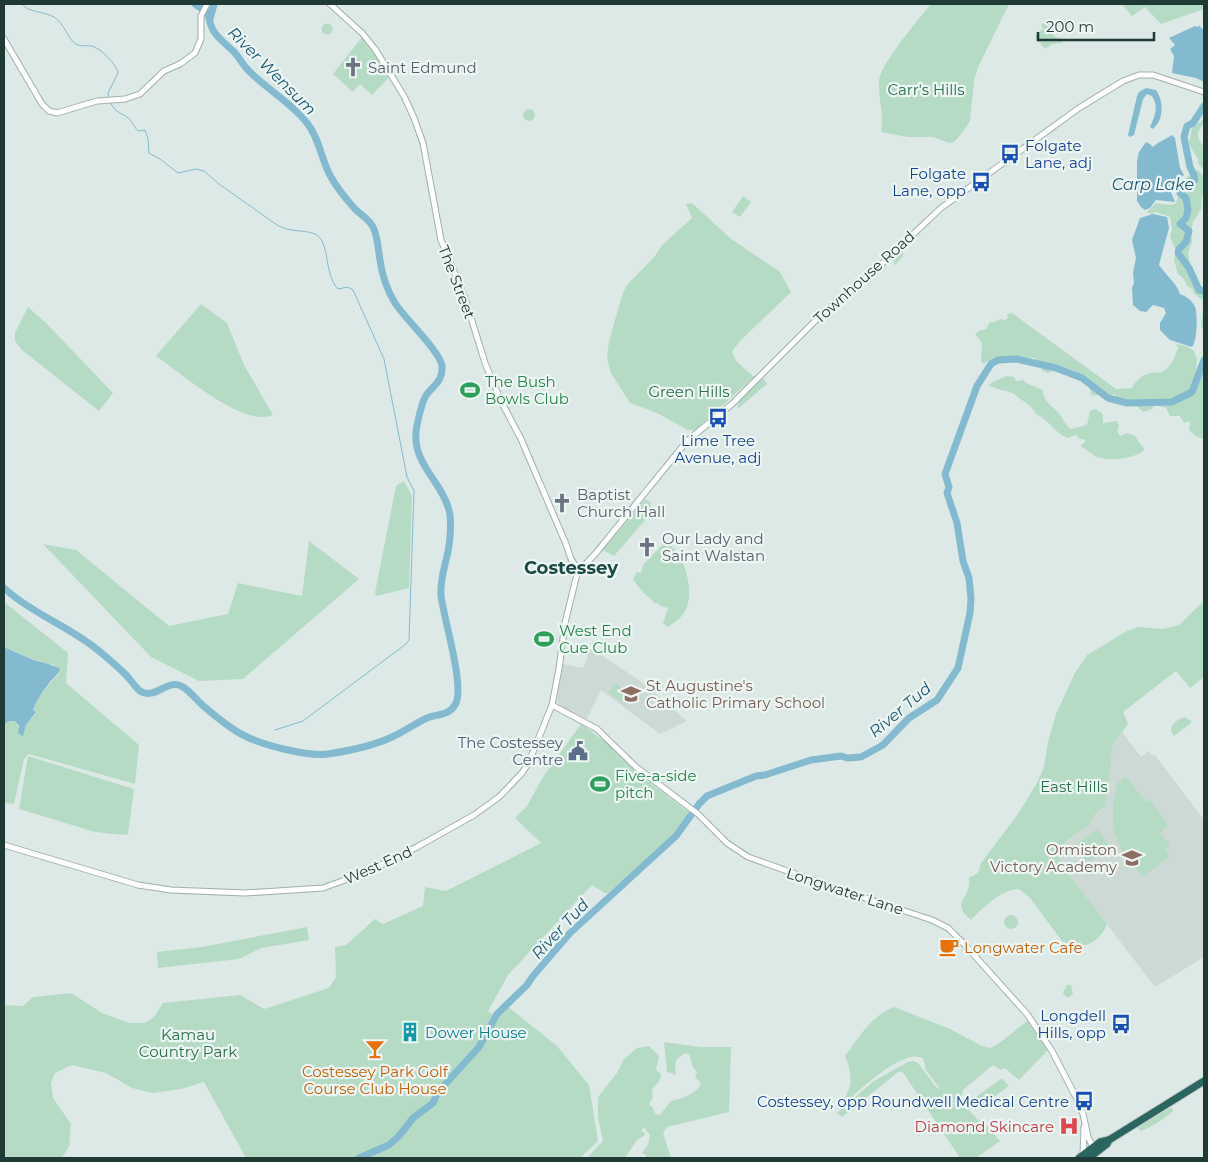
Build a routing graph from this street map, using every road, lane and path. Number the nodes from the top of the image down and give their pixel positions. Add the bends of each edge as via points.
1 (330, 4) edge
2 (206, 7) edge
3 (4, 40) edge
4 (1204, 92) edge
5 (578, 570) junction
6 (552, 705) junction
7 (4, 845) edge
8 (1204, 1081) edge
9 (1085, 1124) junction
10 (1109, 1140) junction
11 (1093, 1147) junction
12 (1085, 1157) edge

1 - 5 street, The Street via 375,49 414,118 423,143 441,240 465,298 484,363
2 - 3 street via 201,16 201,38 195,53 164,71 140,94 57,113 42,104
4 - 5 street, Townhouse Road via 1154,75 1130,77 1079,108 941,208 880,266 823,313 732,404 687,441 596,553
5 - 6 street, West End via 565,623
6 - 7 street, West End via 529,762 499,798 417,847 367,872 323,888 245,893 155,888
6 - 9 street, Longwater Lane via 597,729 636,767 690,807 727,843 748,857 948,928 1038,1030 1077,1098
8 - 10 highway
9 - 11 street, Longwater Lane
9 - 12 street, Longwater Lane
10 - 11 highway
10 - 12 highway
11 - 12 highway

